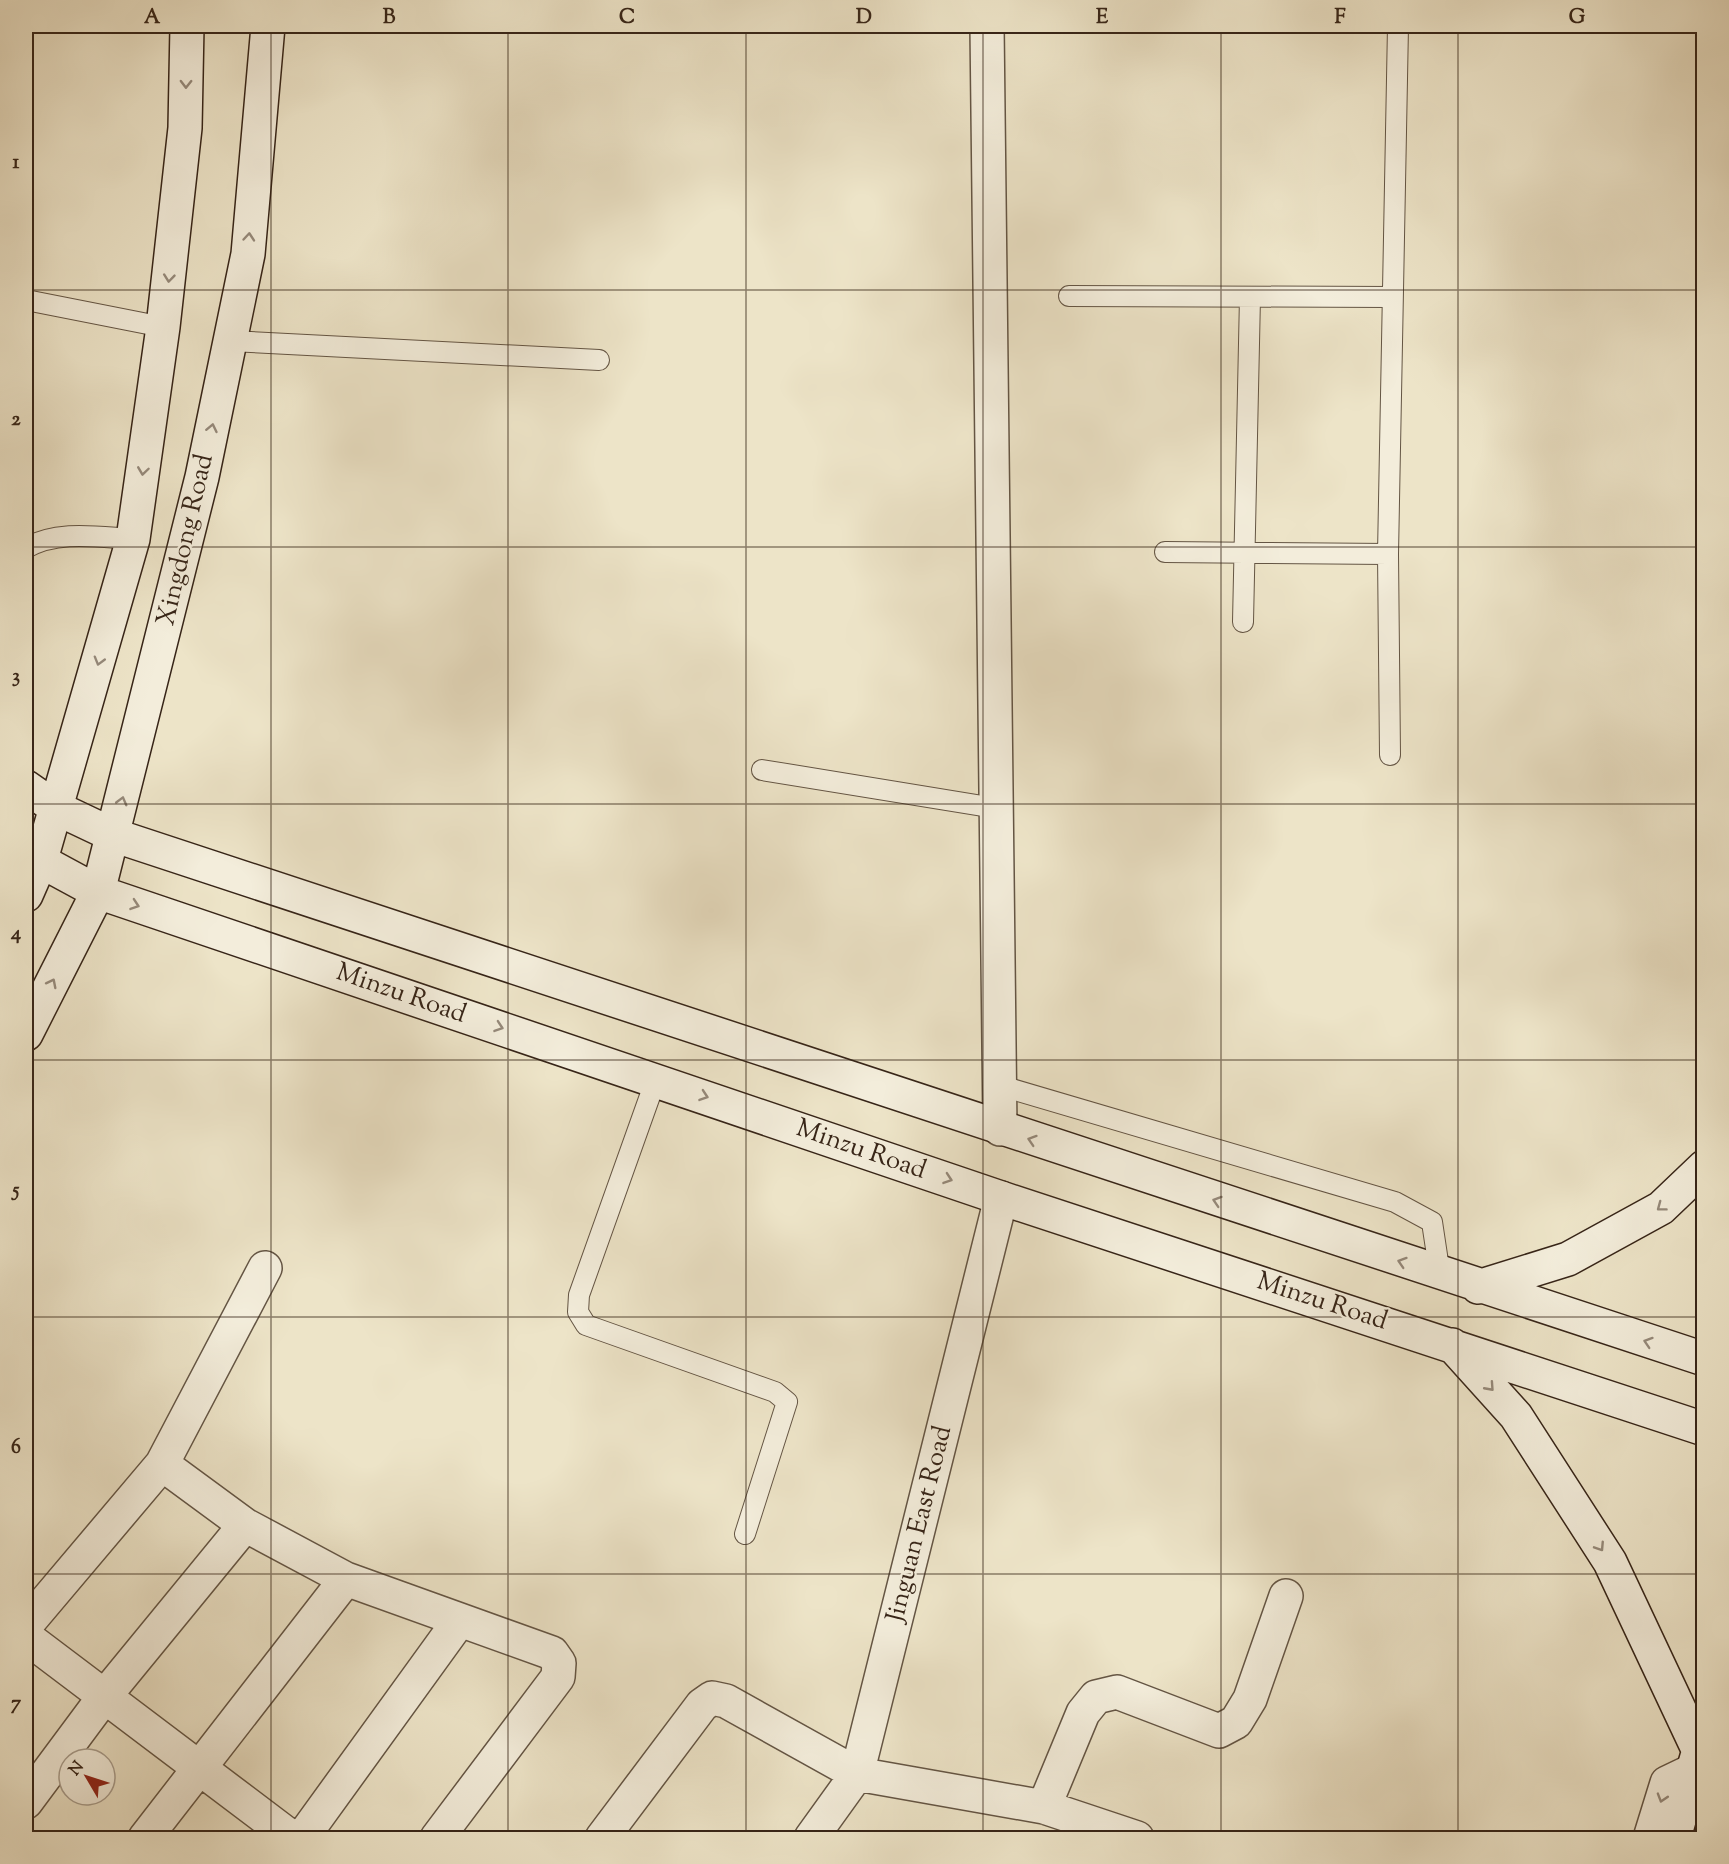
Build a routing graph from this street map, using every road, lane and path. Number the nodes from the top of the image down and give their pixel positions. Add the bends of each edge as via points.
1 (187, 26) edge
2 (268, 26) edge
3 (987, 26) edge
4 (1398, 26) edge
5 (1069, 296) dead end
6 (1250, 297) junction
7 (1391, 297) junction
8 (26, 300) edge
9 (163, 327) junction
10 (230, 341) junction
11 (599, 360) dead end
12 (133, 539) junction
13 (26, 548) edge
14 (1165, 552) dead end
15 (1243, 553) junction
16 (1388, 554) junction
17 (1243, 622) dead end
18 (1390, 755) dead end
19 (762, 770) dead end
20 (26, 787) edge
21 (57, 808) junction
22 (995, 808) junction
23 (113, 835) junction
24 (33, 858) edge
25 (98, 892) junction
26 (26, 896) edge
27 (26, 1035) edge
28 (656, 1079) junction
29 (998, 1085) junction
30 (1000, 1129) junction
31 (1704, 1167) edge
32 (1001, 1198) junction
33 (265, 1268) dead end
34 (1440, 1275) junction
35 (1478, 1287) junction
36 (1451, 1344) junction
37 (1704, 1359) edge
38 (1704, 1429) edge
39 (162, 1464) junction
40 (244, 1525) junction
41 (745, 1534) dead end
42 (346, 1579) junction
43 (1287, 1596) dead end
44 (459, 1621) junction
45 (26, 1625) edge
46 (26, 1637) edge
47 (104, 1697) junction
48 (1698, 1751) edge
49 (199, 1768) junction
50 (857, 1774) junction
51 (26, 1802) edge
52 (1044, 1807) junction
53 (145, 1839) edge
54 (292, 1839) edge
55 (302, 1839) edge
56 (437, 1839) edge
57 (602, 1839) edge
58 (811, 1839) edge
59 (1137, 1839) edge
60 (1650, 1839) edge
61 (1674, 1839) edge

1 -> 9 street, Xingdong Road via 185,128
10 -> 2 street, Xingdong Road via 248,254
3 - 22 street
4 - 7 lane
5 - 6 lane
6 - 7 lane
6 - 15 lane
7 - 16 lane
8 - 9 lane
9 -> 12 street, Xingdong Road
10 - 11 lane
23 -> 10 street, Xingdong Road via 202,477
12 - 13 lane via 60,536 39,540
12 -> 21 street, Xingdong Road
14 - 15 lane
15 - 16 lane
15 - 17 lane
16 - 18 lane
19 - 22 lane
20 - 21 street
21 - 23 street
21 - 24 street, Xingdong Road
22 - 29 street
23 - 25 street, Xingdong Road
23 - 30 street
24 - 25 street, Minzu Road
24 - 26 street, Xingdong Road
27 -> 25 street, Xingdong Road
25 -> 28 street, Minzu Road
28 -> 32 street, Minzu Road
28 - 41 lane via 579,1295 578,1312 586,1324 776,1392 787,1402
29 - 30 street
29 - 34 lane via 1395,1202 1432,1222
34 -> 30 street
31 -> 35 street via 1661,1208 1568,1259
32 - 36 street, Minzu Road
32 - 50 street, Jinguan East Road
33 - 39 street
34 - 35 street
37 -> 35 street
36 - 38 street, Minzu Road
36 -> 48 street via 1516,1416 1610,1562
39 - 40 street
39 - 45 street
40 - 42 street
40 - 47 street
42 - 44 street
42 - 49 street
43 - 52 street via 1250,1699 1236,1722 1219,1731 1117,1692 1096,1697 1083,1713
44 - 55 street
44 - 56 street via 552,1653 559,1663 558,1677
46 - 47 street
47 - 49 street
47 - 51 street
48 -> 60 street via 1667,1783
48 - 61 street
49 - 53 street
49 - 54 street
50 - 52 street
50 - 57 street via 726,1701 712,1698 702,1705
50 - 58 street, Jinguan East Road
52 - 59 street

